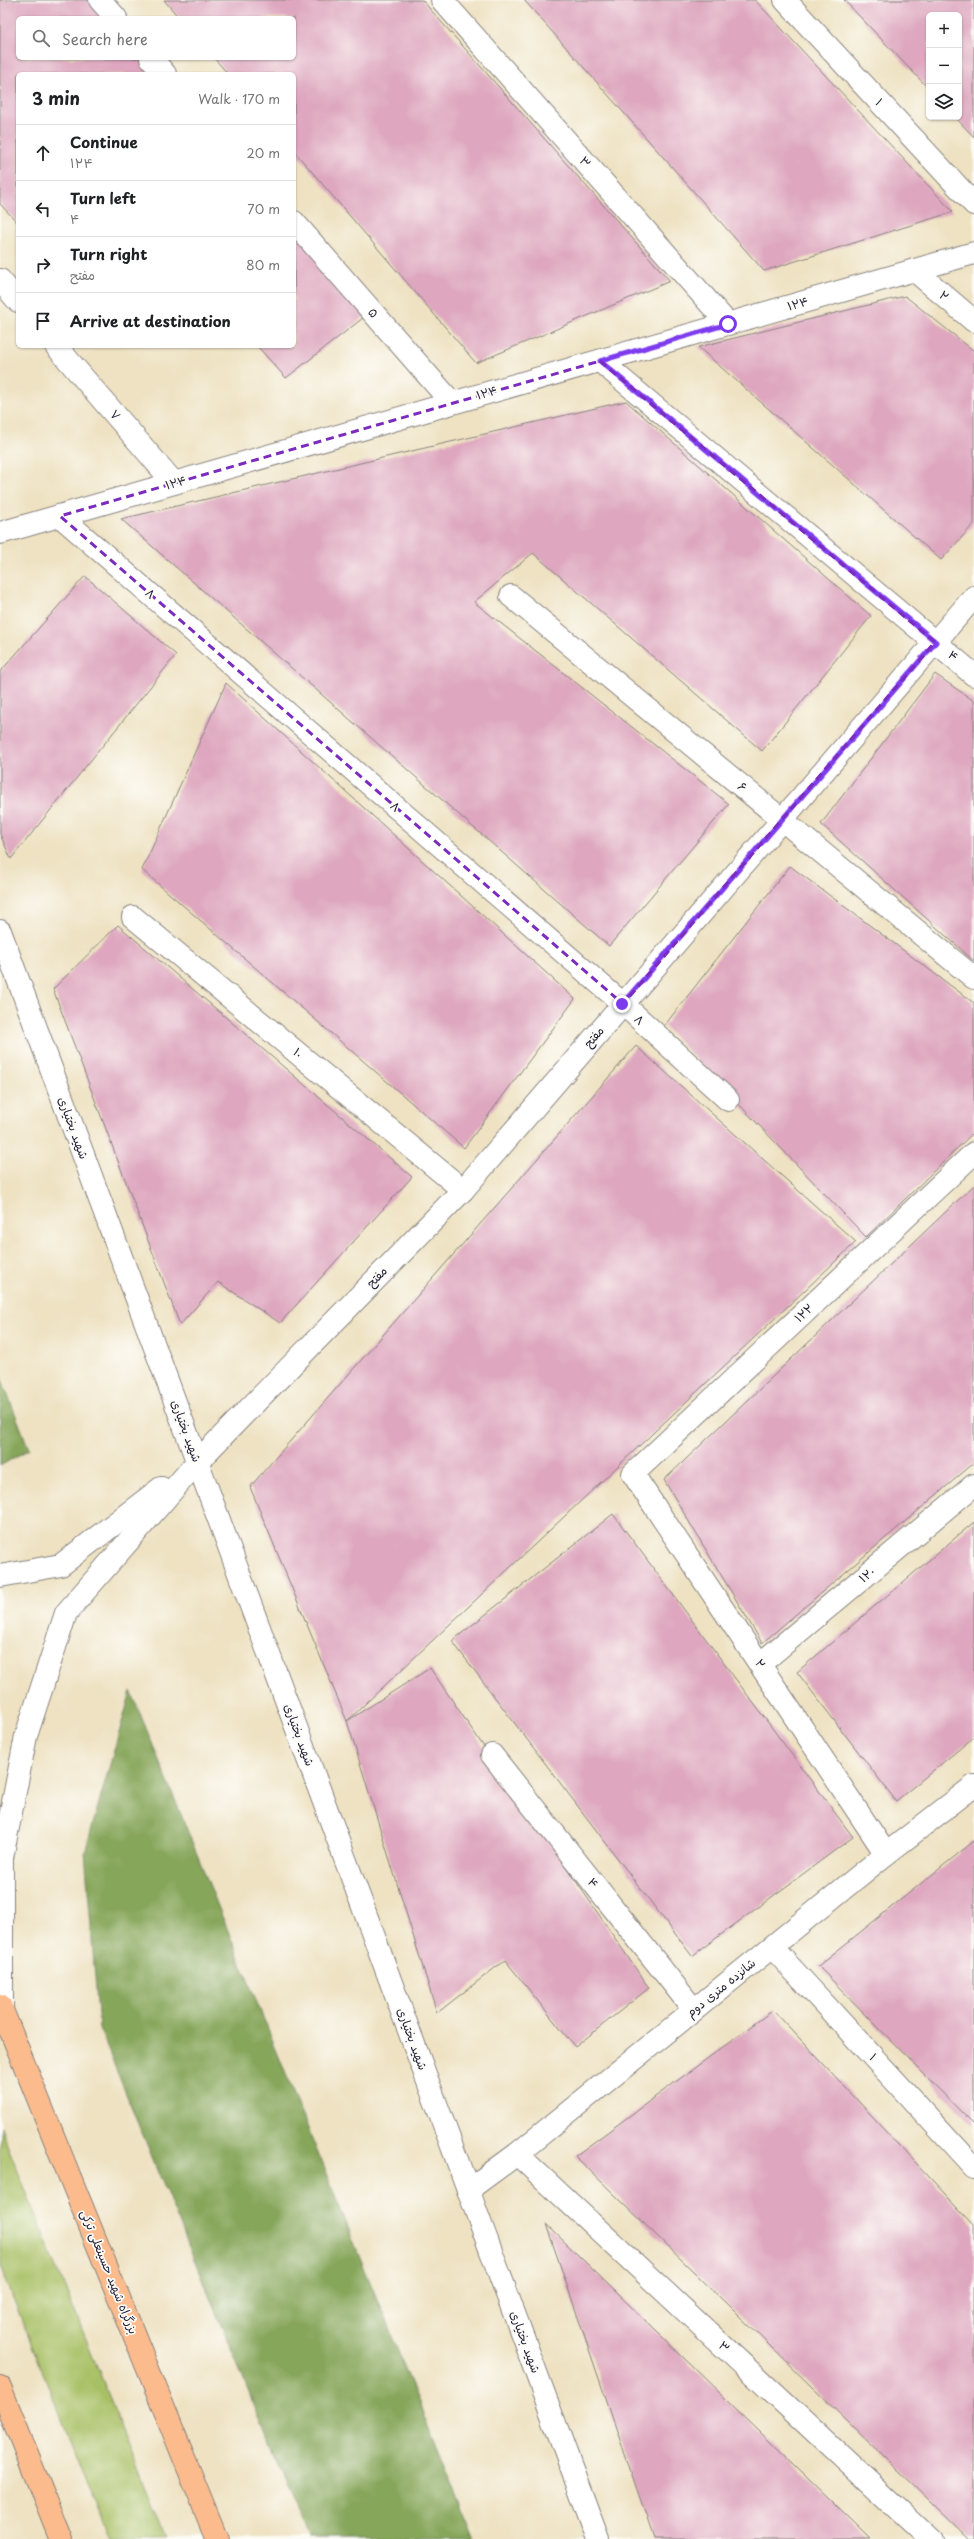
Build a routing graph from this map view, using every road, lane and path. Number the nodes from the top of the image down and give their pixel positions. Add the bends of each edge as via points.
1 (100, 0) edge
2 (442, 0) edge
3 (785, 0) edge
4 (114, 16) edge
5 (153, 60) edge
6 (163, 72) edge
7 (974, 204) edge
8 (296, 224) edge
9 (974, 253) edge
10 (914, 270) junction
11 (0, 280) edge
12 (16, 299) edge
13 (974, 320) edge
14 (728, 324) junction
15 (58, 348) edge
16 (600, 361) junction
17 (452, 403) junction
18 (174, 483) junction
19 (60, 516) junction
20 (0, 533) edge
21 (511, 596) dead end
22 (974, 597) edge
23 (936, 642) junction
24 (974, 675) edge
25 (782, 820) junction
26 (133, 916) dead end
27 (0, 931) edge
28 (974, 978) edge
29 (622, 1004) junction
30 (728, 1100) dead end
31 (974, 1152) edge
32 (463, 1190) junction
33 (198, 1461) junction
34 (634, 1474) joint
35 (974, 1485) edge
36 (0, 1576) edge
37 (760, 1664) junction
38 (492, 1755) dead end
39 (974, 1786) edge
40 (886, 1854) junction
41 (772, 1948) junction
42 (1, 2008) edge
43 (694, 2010) junction
44 (517, 2154) junction
45 (974, 2167) edge
46 (468, 2190) junction
47 (0, 2387) edge
48 (61, 2539) edge
49 (217, 2539) edge
50 (598, 2539) edge
51 (930, 2539) edge

1 - 4 street
2 - 14 street, ۳
3 - 7 street, ۱
5 - 6 street
8 - 17 street, ۵
9 - 10 street, ۱۲۴
10 - 13 street, ۲
10 - 14 street, ۱۲۴
11 - 12 street
14 - 16 street, ۱۲۴
15 - 18 street, ۷
16 - 17 street, ۱۲۴
16 - 23 street, ۴
17 - 18 street, ۱۲۴
18 - 19 street, ۱۲۴
19 - 20 street, ۱۲۴
19 - 29 street, ۸
21 - 25 street, ۶
22 - 23 street, مفتح
23 - 24 street, ۴
23 - 25 street, مفتح
25 - 28 street, ۶
25 - 29 street, مفتح
26 - 32 street, ۱۰
27 - 33 street, شهید بختیاری
29 - 30 street, ۸
29 - 32 street, مفتح
31 - 34 street, ۱۲۲
32 - 33 street, مفتح
33 - 36 street via 61,1565
33 - 42 street via 66,1613 26,1736 2,1858
33 - 46 street, شهید بختیاری
34 - 37 street, ۲
35 - 37 street, ۱۲۰
37 - 40 street, ۲
38 - 43 street, ۴
39 - 40 street, شانزده متری دوم
40 - 41 street, شانزده متری دوم
41 - 43 street, شانزده متری دوم
41 - 45 street, ۱
42 - 49 highway, بزرگراه شهید حسینعلی ترکی
43 - 44 street, شانزده متری دوم
44 - 46 street, شانزده متری دوم
44 - 51 street, ۳
46 - 50 street, شهید بختیاری
47 - 48 highway

